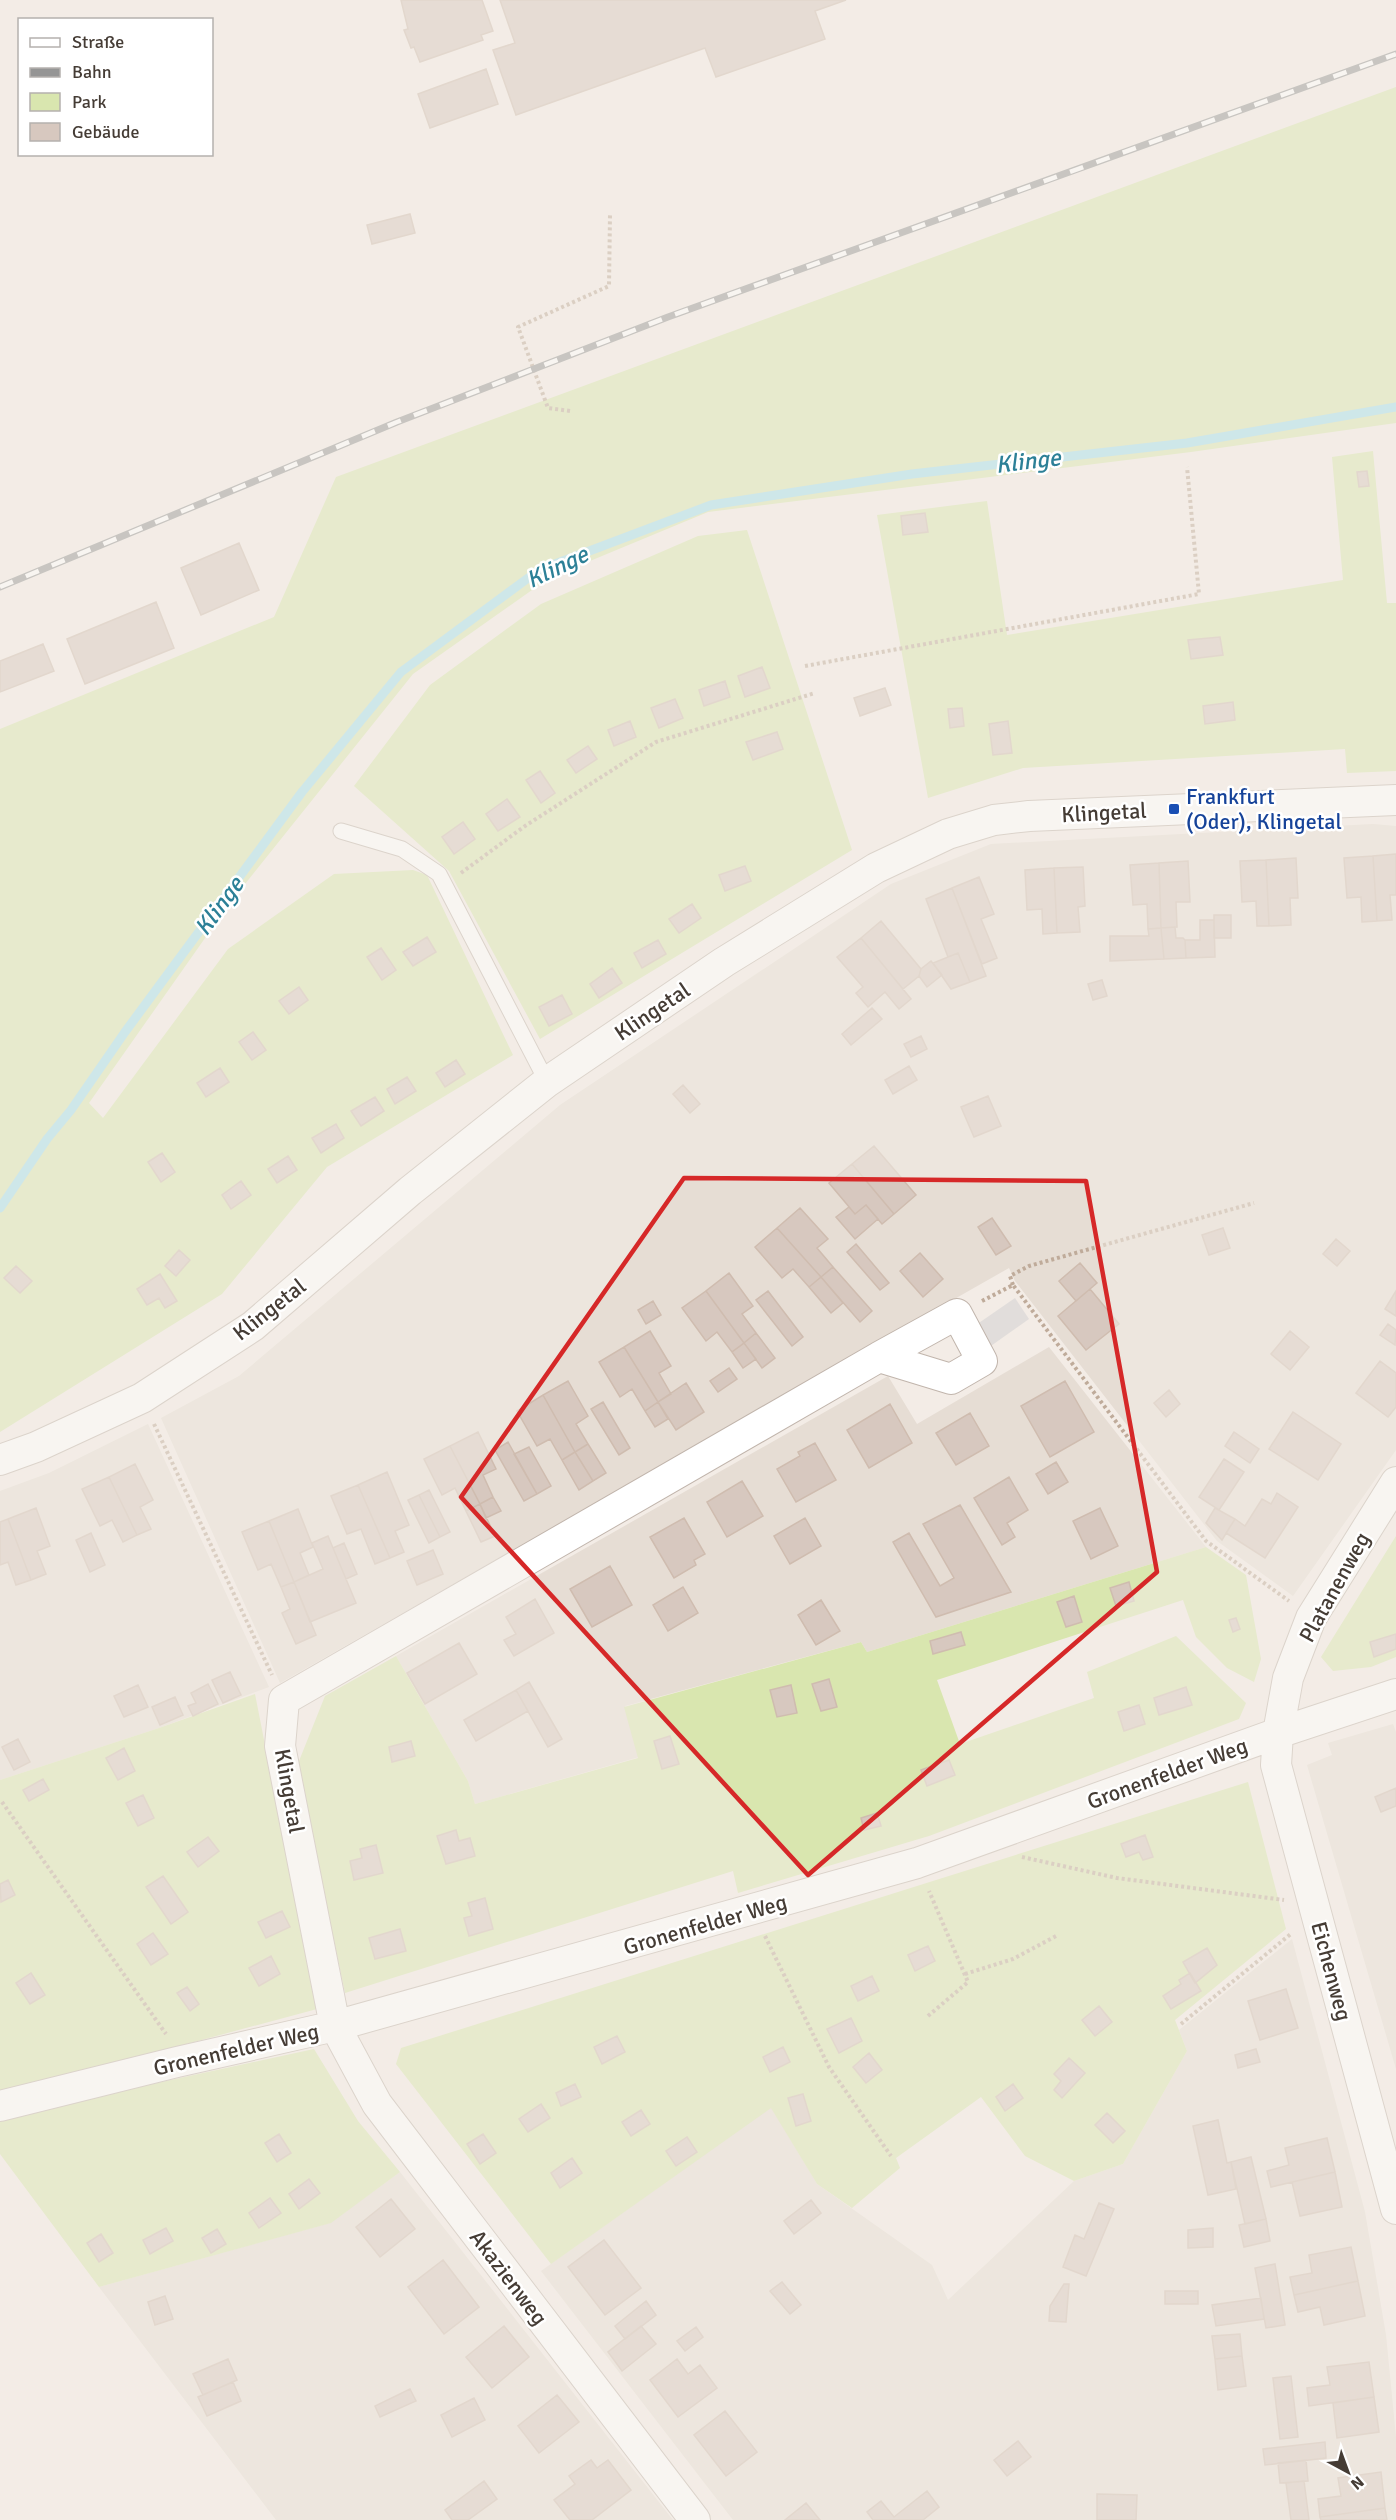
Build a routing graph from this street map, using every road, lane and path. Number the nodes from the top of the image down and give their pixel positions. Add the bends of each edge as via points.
1 (610, 215) dead end
2 (570, 411) dead end
3 (1187, 467) dead end
4 (805, 666) dead end
5 (815, 693) dead end
6 (1396, 800) edge
7 (341, 831) dead end
8 (445, 885) junction
9 (547, 1082) junction
10 (1254, 1203) dead end
11 (1013, 1285) junction
12 (957, 1314) junction
13 (879, 1358) junction
14 (142, 1398) junction
15 (0, 1460) edge
16 (1396, 1482) edge
17 (1311, 1618) junction
18 (1396, 1694) edge
19 (284, 1700) junction
20 (1278, 1733) junction
21 (2, 1802) dead end
22 (1013, 1856) dead end
23 (917, 1863) junction
24 (1315, 1909) junction
25 (752, 1911) junction
26 (1058, 1935) dead end
27 (965, 1974) junction
28 (928, 2016) dead end
29 (1181, 2024) dead end
30 (335, 2026) junction
31 (177, 2062) junction
32 (0, 2106) edge
33 (891, 2156) dead end
34 (1396, 2209) edge
35 (695, 2520) edge

1 - 2 path via 609,286 518,327 548,408
3 - 4 path via 1199,594
5 - 8 path via 656,742 525,826
6 - 9 street, Klingetal via 1029,816 994,820 948,834 876,868 813,906
7 - 8 lane via 402,849 439,874
8 - 9 lane
9 - 14 street, Klingetal via 410,1191 253,1326
10 - 11 path via 1029,1266 1010,1276
11 - 12 path
11 - 17 path via 1206,1541
12 - 13 street
12 - 13 street via 982,1361 951,1379
13 - 19 street
14 - 15 street, Klingetal
14 - 19 path
16 - 17 street, Platanenweg
17 - 20 street, Platanenweg via 1288,1678
18 - 20 street, Gronenfelder Weg
19 - 30 street, Klingetal via 280,1746
20 - 23 street, Gronenfelder Weg
20 - 24 street, Eichenweg via 1276,1765
21 - 31 path via 170,2039
22 - 24 path via 1117,1878
23 - 25 street, Gronenfelder Weg
23 - 27 path
24 - 29 path
24 - 34 street, Eichenweg
25 - 30 street, Gronenfelder Weg
25 - 33 path via 829,2067
26 - 27 path via 1013,1959
27 - 28 path via 968,1982
30 - 31 street, Gronenfelder Weg
30 - 35 street, Akazienweg via 377,2104
31 - 32 street, Gronenfelder Weg

